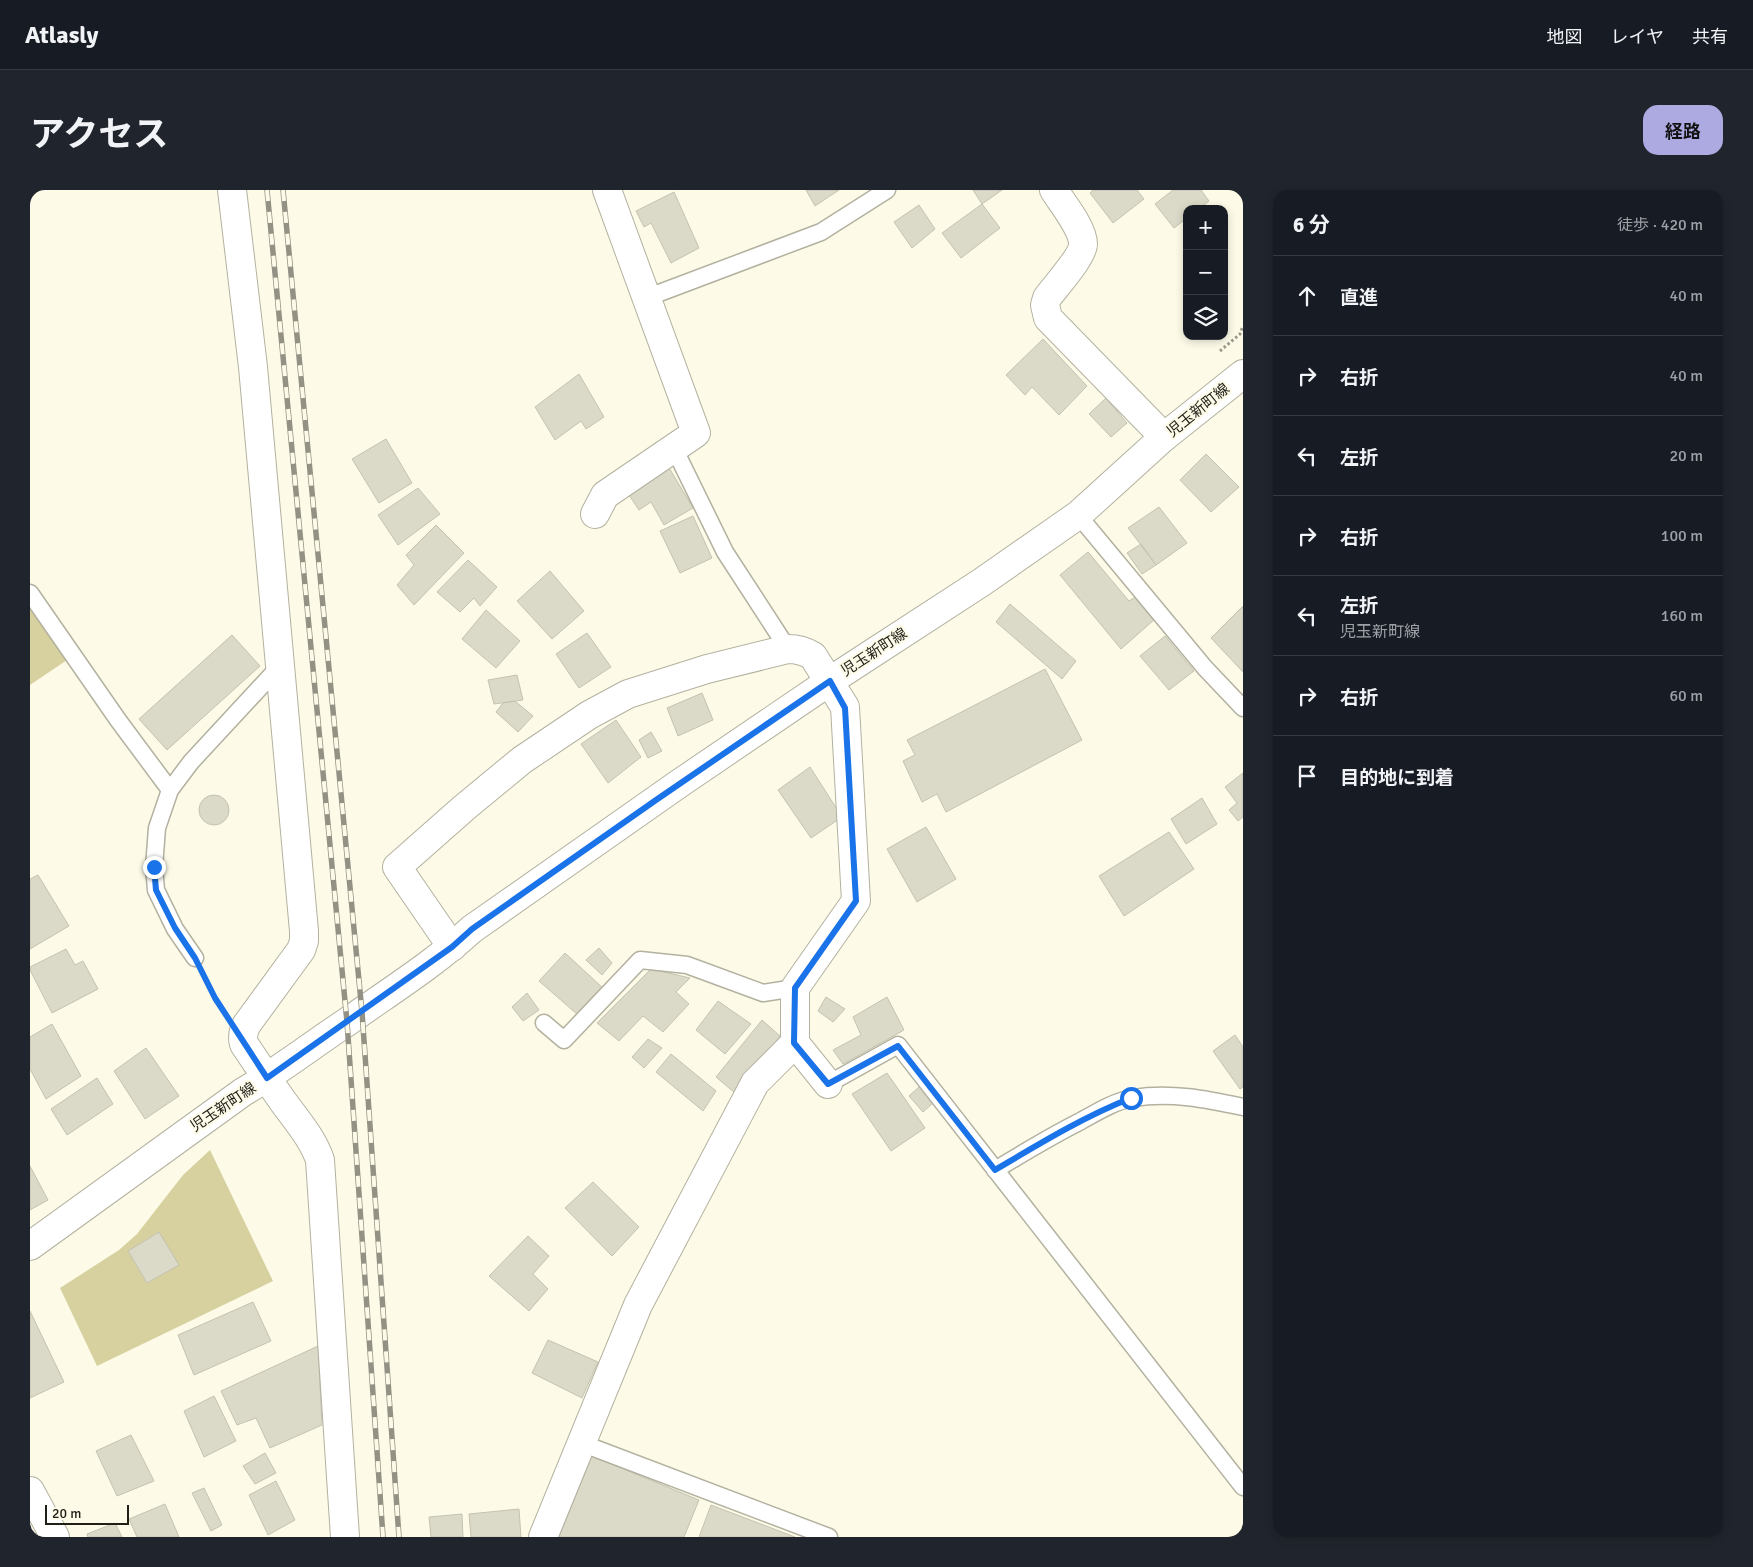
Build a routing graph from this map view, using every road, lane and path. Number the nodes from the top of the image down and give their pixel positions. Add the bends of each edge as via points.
1 (232, 190) edge
2 (607, 190) edge
3 (888, 190) edge
4 (1054, 190) edge
5 (646, 298) junction
6 (1243, 326) edge
7 (1220, 351) dead end
8 (1243, 374) edge
9 (1164, 437) junction
10 (674, 448) junction
11 (595, 514) dead end
12 (1078, 515) junction
13 (30, 593) edge
14 (788, 649) junction
15 (279, 667) junction
16 (830, 681) junction
17 (1243, 708) edge
18 (170, 790) junction
19 (452, 947) junction
20 (195, 958) joint
21 (795, 988) junction
22 (544, 1023) dead end
23 (794, 1043) junction
24 (244, 1044) junction
25 (267, 1078) junction
26 (828, 1084) joint
27 (1243, 1107) edge
28 (995, 1170) junction
29 (30, 1246) edge
30 (581, 1443) junction
31 (1243, 1488) edge
32 (30, 1491) edge
33 (55, 1537) edge
34 (345, 1537) edge
35 (543, 1537) edge
36 (829, 1537) edge

1 - 15 street via 253,367
2 - 5 street
3 - 5 lane via 821,232
4 - 9 street via 1080,231 1083,246 1080,255 1047,298 1048,318
5 - 10 street via 696,433
6 - 7 path via 1240,334
8 - 9 street, 児玉新町線
9 - 12 street, 児玉新町線
10 - 11 street via 605,495
10 - 14 lane via 725,552
12 - 16 street, 児玉新町線
12 - 17 lane via 1205,668
13 - 18 lane
14 - 16 street via 805,651 813,656
14 - 19 street via 707,669 628,694 589,715 522,760 397,867
15 - 18 lane
15 - 24 street via 304,941 245,1028
16 - 19 street, 児玉新町線 via 472,929
16 - 21 street via 845,708 856,901
18 - 20 lane via 158,828 154,867 156,890
19 - 25 street, 児玉新町線
20 - 24 path
21 - 22 lane via 763,993 687,965 640,960 564,1040
21 - 23 street
23 - 26 street
23 - 30 street via 750,1092 638,1305
24 - 25 street
25 - 29 street, 児玉新町線 via 186,1132
25 - 34 street via 315,1145 320,1160
26 - 28 lane via 898,1046
27 - 28 lane via 1164,1095 1131,1098 1055,1134
28 - 31 lane
30 - 35 street
30 - 36 lane
32 - 33 street

